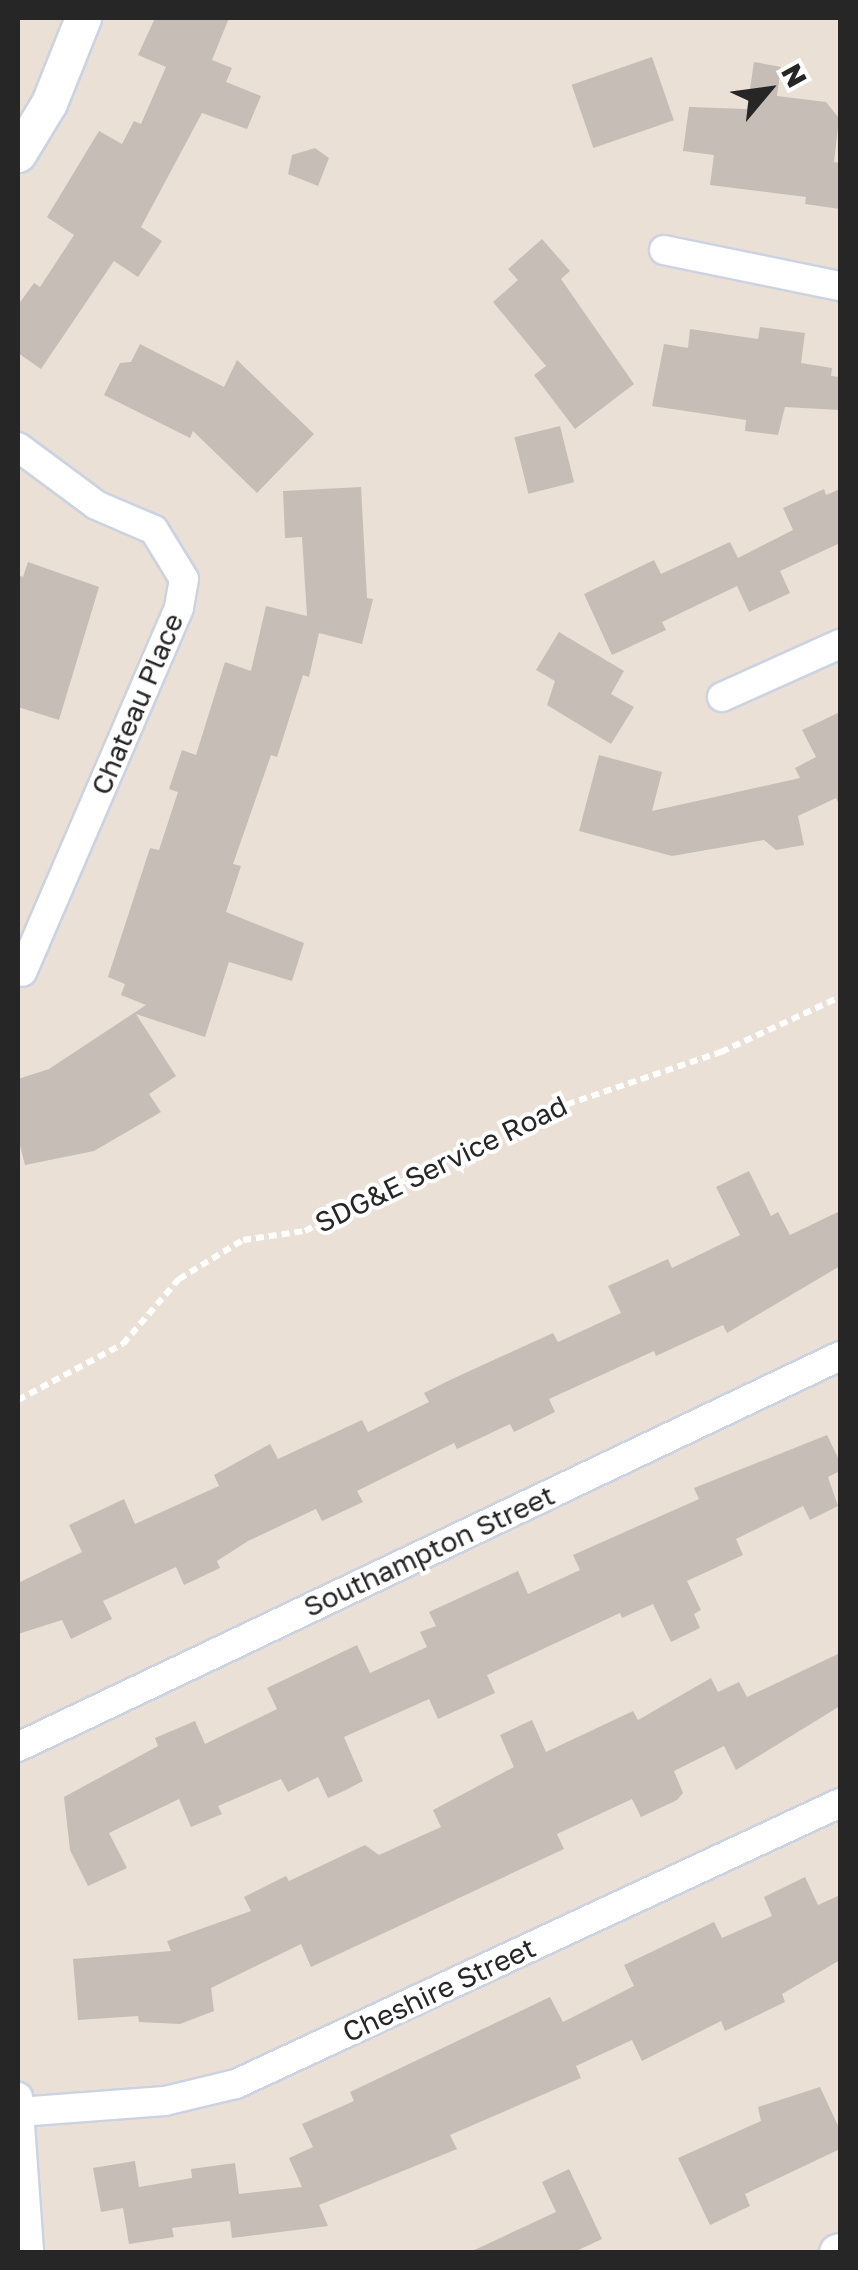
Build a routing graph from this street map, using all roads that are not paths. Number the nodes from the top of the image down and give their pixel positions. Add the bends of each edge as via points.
1 (83, 18) edge
2 (18, 154) edge
3 (664, 250) dead end
4 (840, 286) edge
5 (18, 447) edge
6 (840, 644) edge
7 (722, 697) dead end
8 (22, 972) dead end
9 (840, 1356) edge
10 (18, 1747) edge
11 (840, 1804) edge
12 (18, 2097) edge
13 (19, 2112) edge
14 (29, 2252) edge

1 - 2 street via 49,103
3 - 4 street
5 - 8 street, Chateau Place via 96,505 154,530 184,579 179,608
6 - 7 street
9 - 10 street, Southampton Street
11 - 13 street, Cheshire Street via 236,2084 165,2101
12 - 13 street
13 - 14 street

